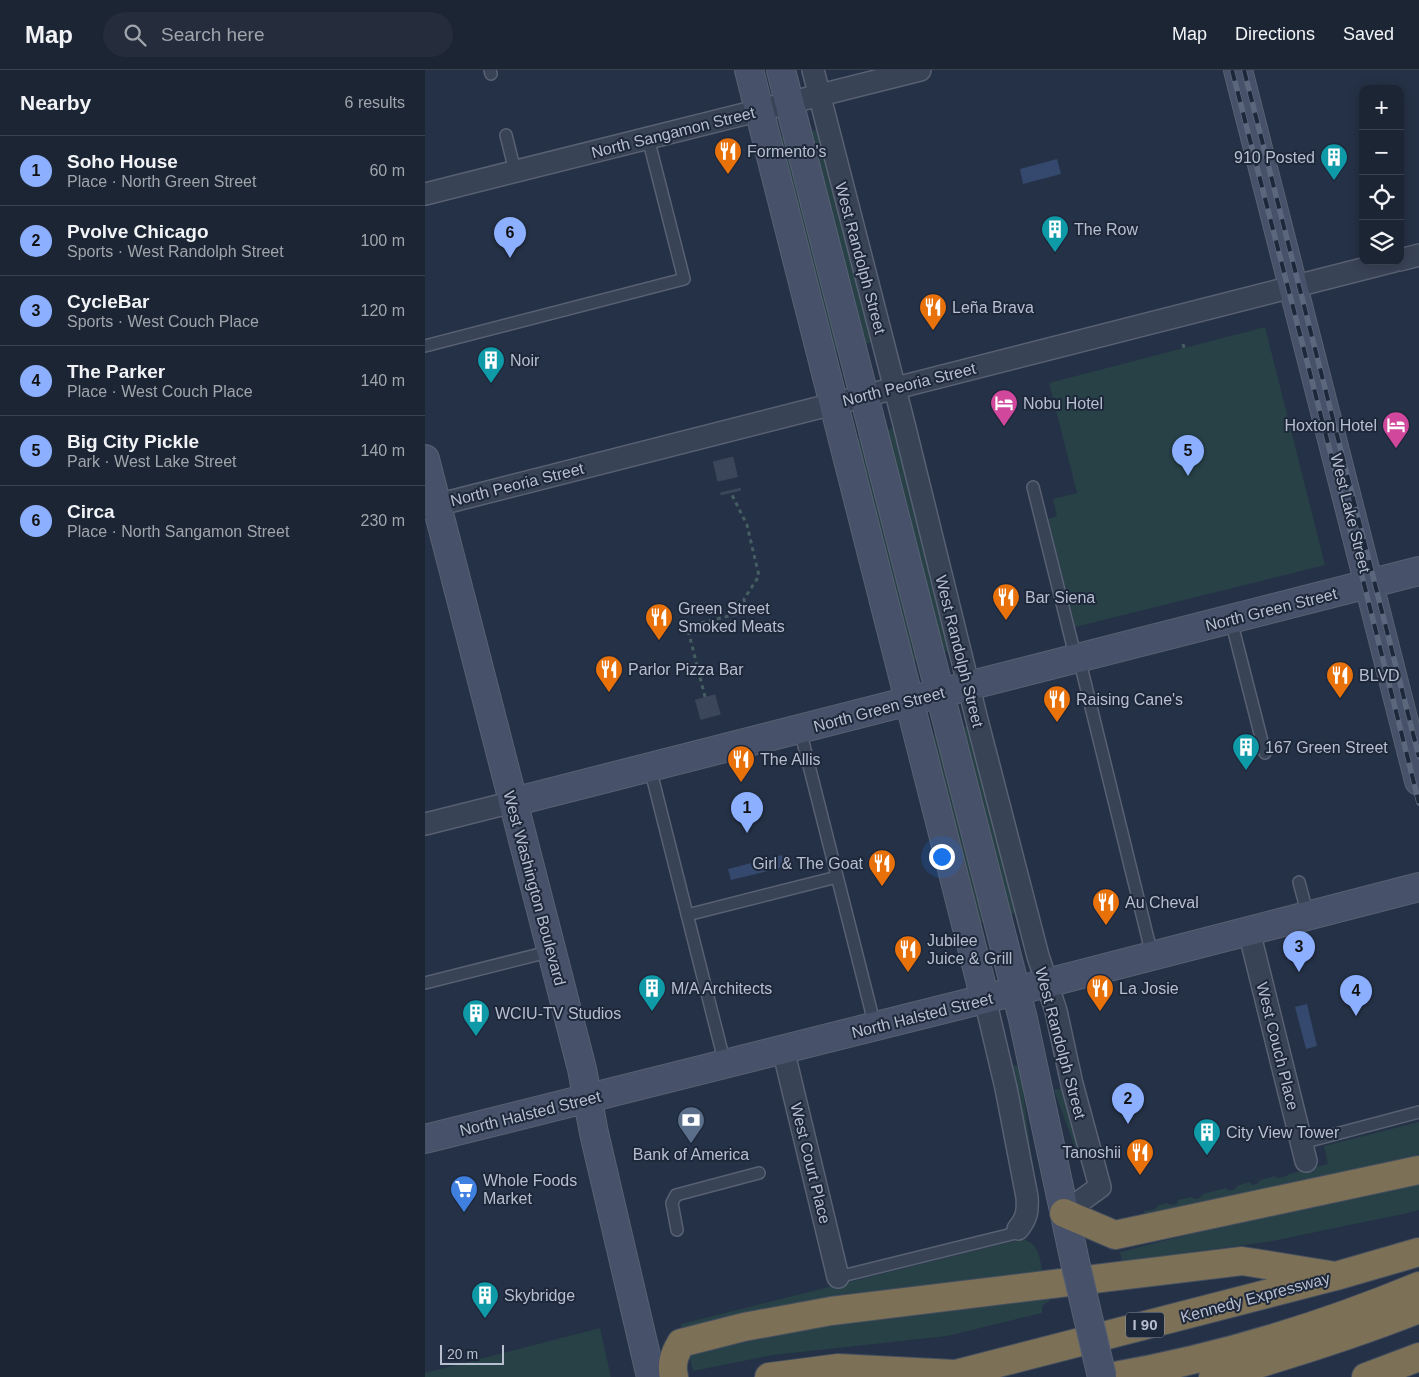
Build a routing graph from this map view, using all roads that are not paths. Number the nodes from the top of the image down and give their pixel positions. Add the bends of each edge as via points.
1 (749, 70) edge
2 (781, 70) edge
3 (813, 70) edge
4 (920, 70) edge
5 (1238, 70) edge
6 (819, 95) junction
7 (789, 103) junction
8 (760, 110) junction
9 (506, 135) dead end
10 (648, 138) junction
11 (515, 171) junction
12 (425, 194) edge
13 (1419, 255) edge
14 (1404, 259) edge
15 (1378, 265) edge
16 (1293, 286) junction
17 (425, 346) edge
18 (895, 388) junction
19 (863, 396) junction
20 (833, 404) junction
21 (425, 459) edge
22 (1033, 487) dead end
23 (431, 507) edge
24 (1419, 572) edge
25 (1369, 584) junction
26 (1231, 620) junction
27 (1077, 659) junction
28 (969, 686) junction
29 (940, 693) junction
30 (909, 701) junction
31 (800, 730) junction
32 (1265, 753) dead end
33 (650, 768) junction
34 (1419, 781) edge
35 (513, 802) junction
36 (425, 824) edge
37 (837, 877) junction
38 (1299, 882) dead end
39 (1419, 887) edge
40 (687, 916) junction
41 (1307, 916) junction
42 (1249, 931) junction
43 (553, 951) junction
44 (1152, 955) junction
45 (425, 983) edge
46 (1047, 983) junction
47 (1016, 991) junction
48 (985, 999) junction
49 (875, 1027) junction
50 (783, 1049) junction
51 (725, 1064) junction
52 (588, 1099) junction
53 (1419, 1112) edge
54 (425, 1140) edge
55 (1304, 1152) joint
56 (1419, 1170) edge
57 (759, 1174) dead end
58 (1064, 1213) junction
59 (1018, 1229) joint
60 (677, 1230) dead end
61 (1419, 1252) edge
62 (1335, 1276) junction
63 (838, 1277) joint
64 (1419, 1286) edge
65 (1419, 1310) edge
66 (1305, 1339) junction
67 (1419, 1357) edge
68 (666, 1376) edge
69 (949, 1376) edge
70 (769, 1377) edge
71 (1102, 1377) edge
72 (1109, 1377) edge
73 (1213, 1377) edge
74 (1366, 1377) edge

1 - 8 main road
2 - 7 main road, West Randolph Street
3 - 6 street, West Randolph Street
4 - 6 street, North Sangamon Street
5 - 16 main road, West Lake Street
6 - 7 street, North Sangamon Street
6 - 18 street, West Randolph Street
7 - 8 street, North Sangamon Street
7 - 19 main road, West Randolph Street
8 - 10 street, North Sangamon Street
8 - 20 main road
9 - 11 lane
10 - 11 street, North Sangamon Street
10 - 17 lane via 684,279
11 - 12 street, North Sangamon Street
13 - 14 street
15 - 16 street, North Peoria Street
16 - 18 street, North Peoria Street
16 - 25 main road, West Lake Street
18 - 19 street, North Peoria Street
18 - 28 street, West Randolph Street
19 - 20 street, North Peoria Street
19 - 29 main road, West Randolph Street
20 - 23 street, North Peoria Street
20 - 30 main road
21 - 23 main road, West Washington Boulevard
22 - 27 lane
23 - 35 main road, West Washington Boulevard
24 - 25 main road, North Green Street
25 - 26 main road, North Green Street
25 - 34 main road, West Lake Street
26 - 27 main road, North Green Street
26 - 32 lane
27 - 28 main road, North Green Street
27 - 44 lane
28 - 29 main road, North Green Street
28 - 46 street, West Randolph Street
29 - 30 main road, North Green Street
29 - 47 main road, West Randolph Street
30 - 31 main road, North Green Street
30 - 48 main road
31 - 33 main road, North Green Street
31 - 37 lane
33 - 35 main road, North Green Street
33 - 40 lane
35 - 36 street, North Green Street
35 - 43 main road, West Washington Boulevard
37 - 40 lane
37 - 49 lane
38 - 41 lane
39 - 41 main road, North Halsted Street
40 - 51 lane
41 - 42 main road, North Halsted Street
42 - 44 main road, North Halsted Street
42 - 55 street, West Couch Place
43 - 45 lane
43 - 52 main road, West Washington Boulevard
44 - 46 main road, North Halsted Street
46 - 47 main road, North Halsted Street
46 - 58 street, West Randolph Street via 1100,1187
47 - 48 main road, North Halsted Street
47 - 58 main road, West Randolph Street
48 - 49 main road, North Halsted Street
48 - 59 street via 1027,1197 1028,1211
49 - 50 main road, North Halsted Street
50 - 51 main road, North Halsted Street
50 - 63 street, West Court Place
51 - 52 main road, North Halsted Street
52 - 54 main road, North Halsted Street
52 - 68 main road, West Washington Boulevard via 594,1133
53 - 55 lane
56 - 58 highway via 1115,1235
57 - 60 lane via 676,1195 672,1203
58 - 71 main road, West Randolph Street, bridge
59 - 63 lane via 1012,1234
61 - 62 highway, Kennedy Expressway / I 90
62 - 68 highway via 1242,1261 831,1311 744,1327 681,1343
62 - 69 highway, Kennedy Expressway / I 90
64 - 66 highway
65 - 66 highway via 1364,1331
66 - 72 highway
66 - 73 highway
67 - 74 highway
69 - 70 highway, Kennedy Expressway via 839,1368

